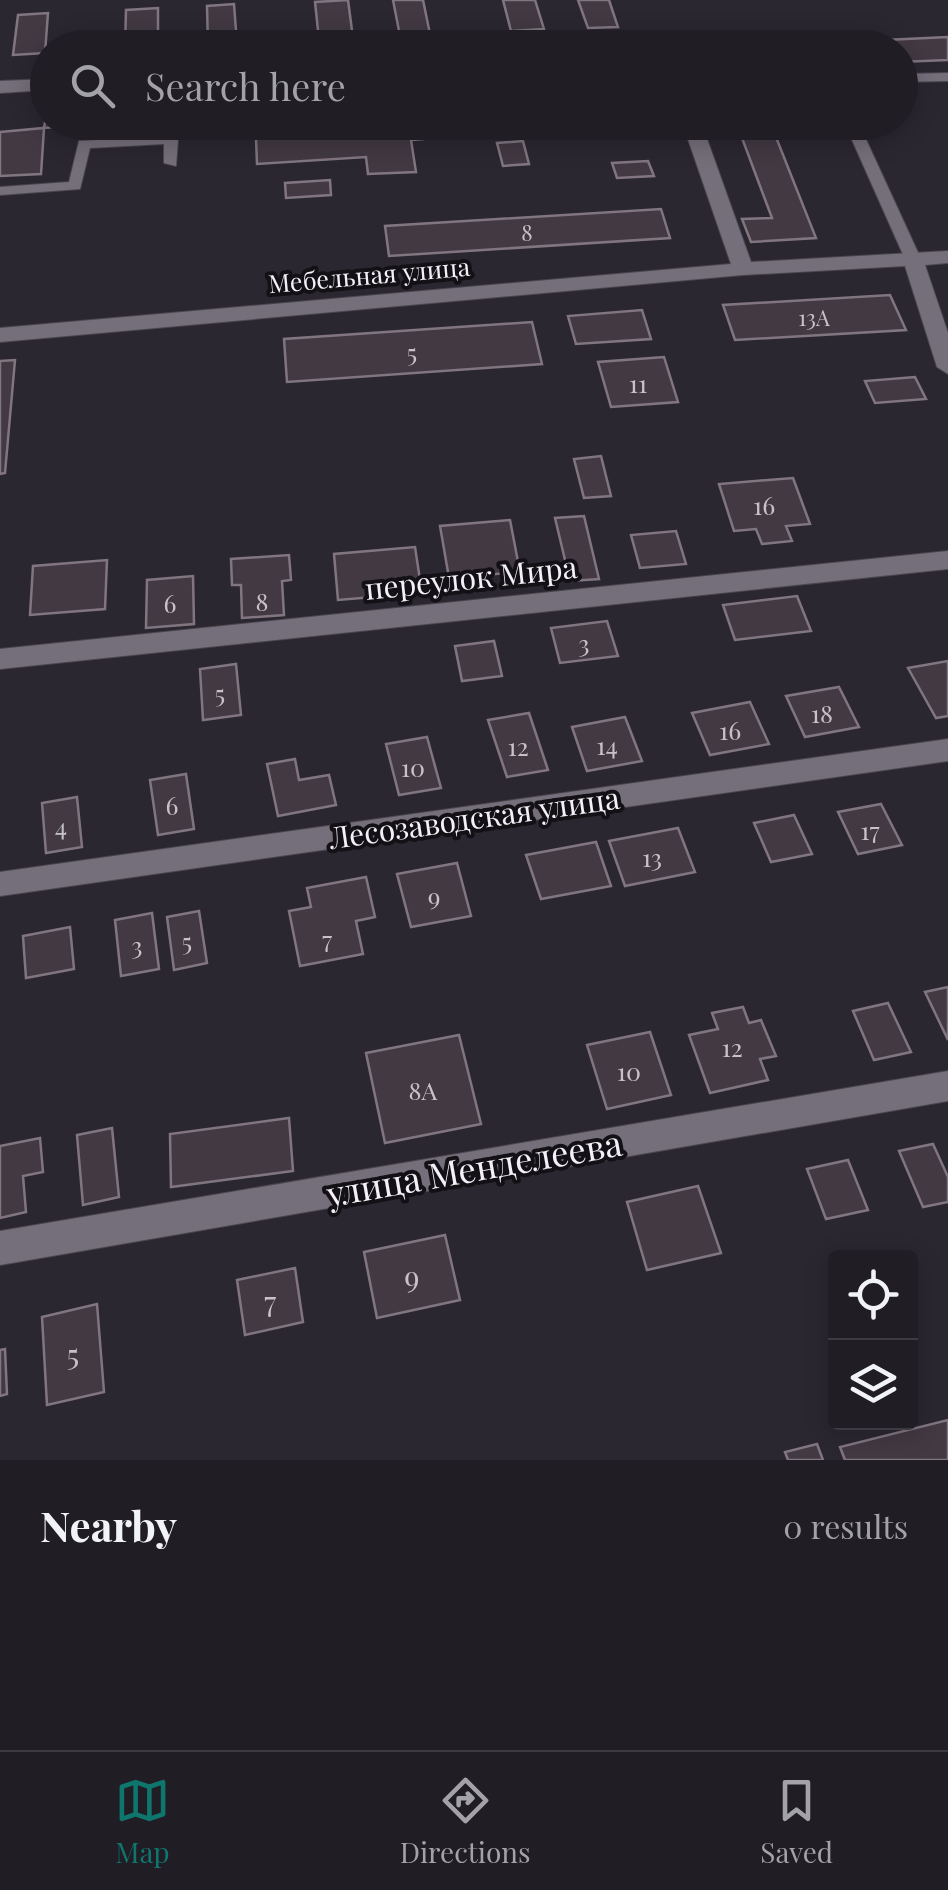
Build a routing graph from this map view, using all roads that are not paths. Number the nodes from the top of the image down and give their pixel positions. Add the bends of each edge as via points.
1 (948, 77) edge
2 (918, 78) edge
3 (30, 85) edge
4 (0, 87) edge
5 (696, 140) edge
6 (859, 140) edge
7 (171, 163) dead end
8 (0, 191) edge
9 (948, 258) edge
10 (913, 259) junction
11 (743, 269) junction
12 (0, 335) edge
13 (944, 342) edge
14 (948, 367) edge
15 (948, 560) edge
16 (0, 659) edge
17 (948, 750) edge
18 (0, 884) edge
19 (948, 1086) edge
20 (0, 1248) edge

1 - 2 lane
3 - 4 street
5 - 11 street
6 - 10 lane
7 - 8 lane via 171,140 84,144 75,186
9 - 10 street, Мебельная улица
10 - 11 street, Мебельная улица
10 - 13 street
11 - 12 street, Мебельная улица
13 - 14 street
15 - 16 street, переулок Мира
17 - 18 street, Лесозаводская улица
19 - 20 street, улица Менделеева

